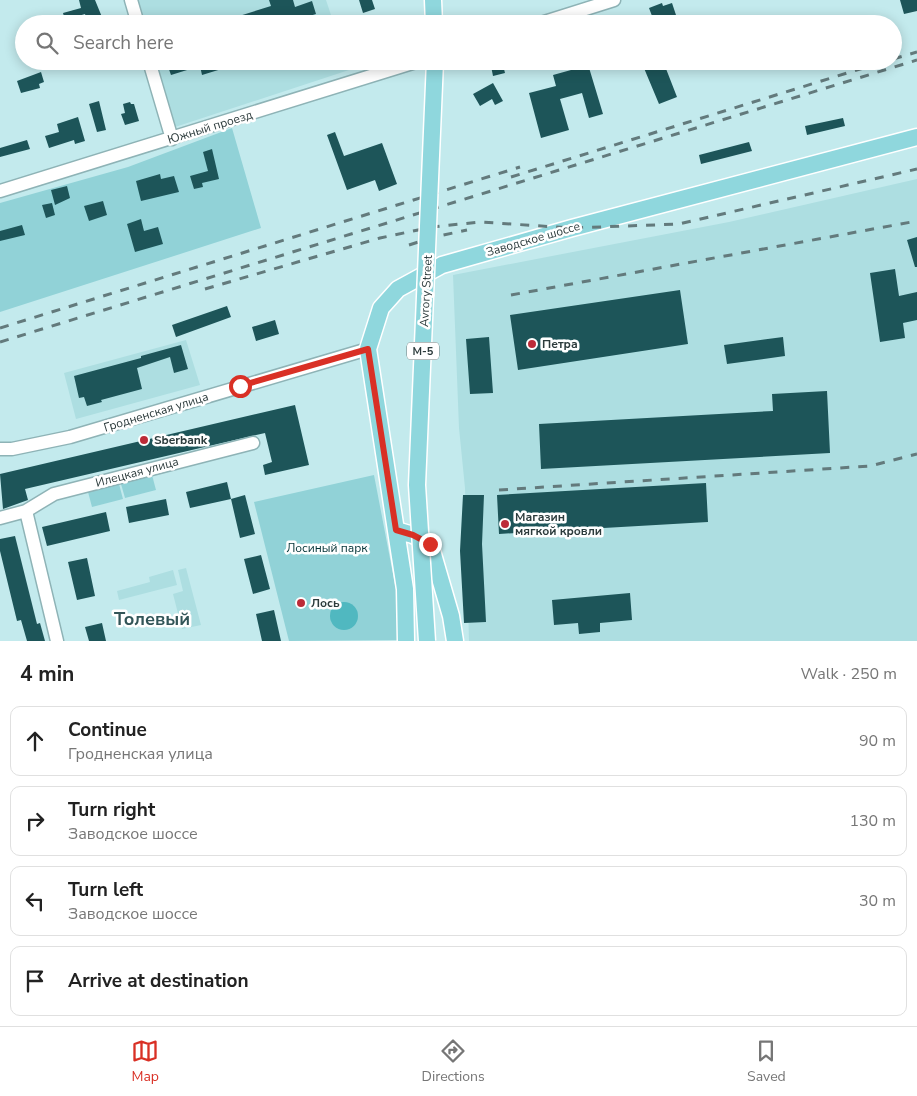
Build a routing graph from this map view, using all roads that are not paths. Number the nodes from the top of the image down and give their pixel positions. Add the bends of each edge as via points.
1 (131, 0) edge
2 (433, 0) edge
3 (614, 0) edge
4 (135, 15) edge
5 (434, 15) edge
6 (566, 15) edge
7 (152, 70) edge
8 (390, 70) edge
9 (435, 70) edge
10 (917, 138) edge
11 (172, 139) junction
12 (0, 191) edge
13 (368, 349) junction
14 (252, 443) dead end
15 (0, 449) edge
16 (26, 511) junction
17 (0, 518) edge
18 (396, 530) junction
19 (57, 641) edge
20 (406, 641) edge
21 (427, 641) edge
22 (455, 641) edge

1 - 4 street
2 - 5 main road
3 - 6 street
7 - 11 street
8 - 11 street, Южный проезд
9 - 21 main road, Avrory Street / М-5, bridge via 417,485
10 - 13 main road, Заводское шоссе via 442,265 411,280 390,297 381,308
11 - 12 street, Южный проезд
13 - 15 street, Гродненская улица via 70,437
13 - 18 main road, Заводское шоссе
14 - 16 street, Илецкая улица via 54,494
16 - 17 street, Илецкая улица
16 - 19 street
18 - 20 main road, Заводское шоссе via 405,589
18 - 22 main road via 430,544

